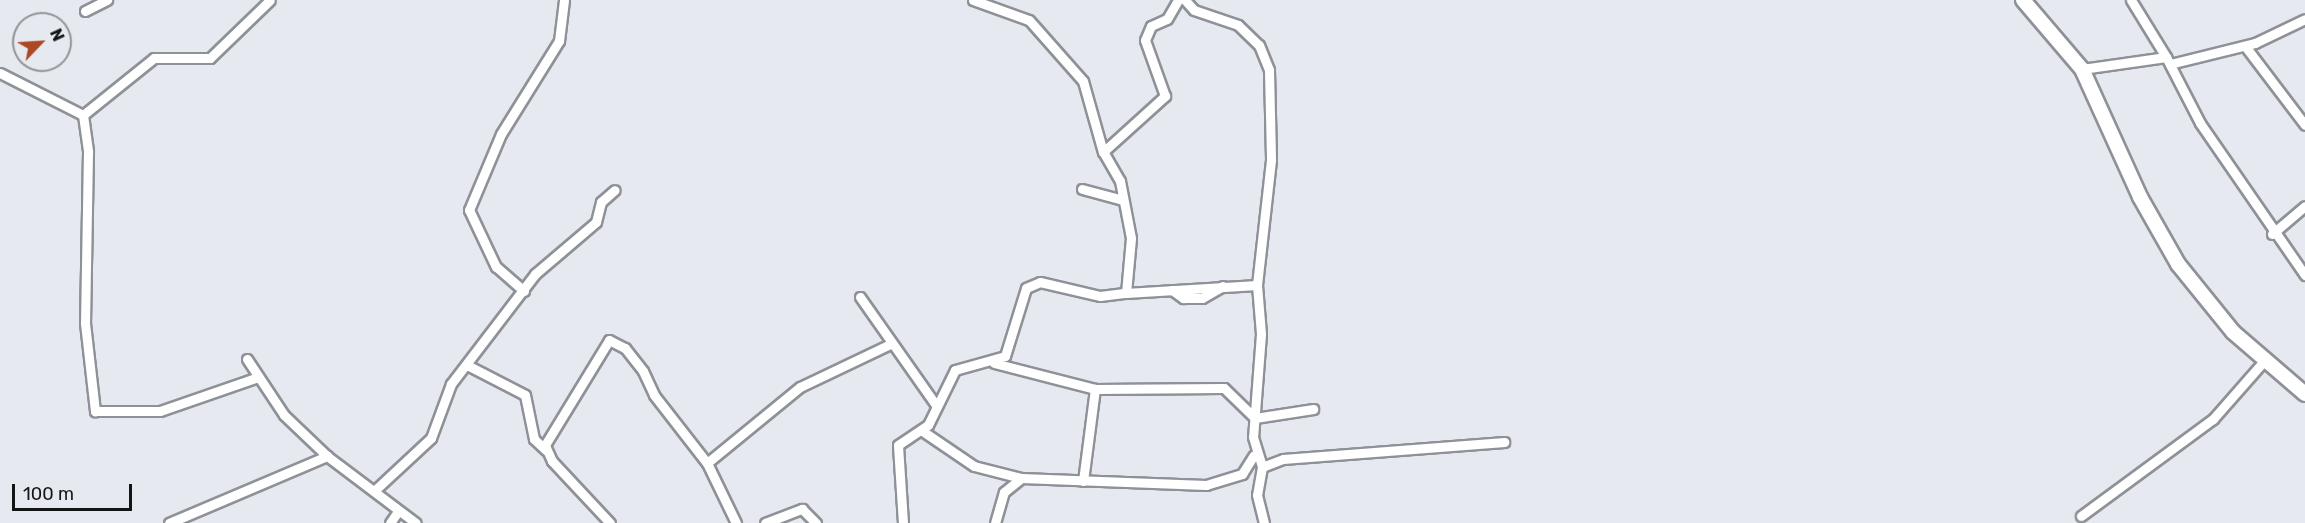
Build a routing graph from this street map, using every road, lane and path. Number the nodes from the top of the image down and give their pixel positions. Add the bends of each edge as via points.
1 (107, 0) edge
2 (270, 0) edge
3 (564, 0) edge
4 (973, 0) edge
5 (1178, 0) edge
6 (1185, 0) edge
7 (2023, 0) edge
8 (2131, 0) edge
9 (85, 11) dead end
10 (2305, 19) edge
11 (2245, 46) junction
12 (2168, 60) junction
13 (2082, 69) junction
14 (0, 73) edge
15 (83, 115) junction
16 (2305, 125) edge
17 (1103, 152) junction
18 (1082, 189) dead end
19 (615, 190) dead end
20 (1123, 200) junction
21 (2305, 206) edge
22 (2272, 234) junction
23 (2305, 275) edge
24 (1257, 285) junction
25 (524, 291) junction
26 (1126, 293) junction
27 (860, 297) dead end
28 (890, 344) junction
29 (247, 358) dead end
30 (2263, 362) junction
31 (994, 363) junction
32 (467, 365) junction
33 (258, 377) junction
34 (1095, 389) junction
35 (2305, 394) edge
36 (936, 405) junction
37 (1313, 410) dead end
38 (1255, 418) junction
39 (921, 430) junction
40 (1504, 442) dead end
41 (546, 450) junction
42 (1254, 455) junction
43 (327, 456) junction
44 (707, 463) junction
45 (1262, 467) junction
46 (1021, 478) junction
47 (1083, 481) junction
48 (374, 491) junction
49 (398, 511) junction
50 (2081, 516) dead end
51 (169, 523) edge
52 (390, 523) edge
53 (416, 523) edge
54 (610, 523) edge
55 (736, 523) edge
56 (765, 523) edge
57 (816, 523) edge
58 (903, 523) edge
59 (995, 523) edge
60 (1264, 523) edge

1 - 9 street
2 - 15 street via 210,58 154,58
3 - 25 street via 559,41 501,134 469,210 496,267
4 - 17 street via 990,10 1023,15 1083,81
5 - 17 street via 1167,19 1151,26 1145,40 1165,96
6 - 24 street via 1194,10 1238,25 1266,61 1271,160
7 - 13 main road
8 - 12 street
10 - 11 street
11 - 12 street
11 - 16 street
12 - 13 street
12 - 22 street via 2194,112
13 - 30 main road via 2140,197 2178,264
14 - 15 street
15 - 33 street via 88,152 85,323 95,411 160,411
17 - 20 street via 1120,181
18 - 20 street
19 - 25 street via 601,202 596,222
20 - 26 street via 1132,268
21 - 22 street
22 - 23 street
24 - 26 street
24 - 38 street via 1261,334
25 - 32 street
26 - 31 street via 1100,296 1033,284 1022,293 1009,350
27 - 28 street
28 - 36 street
28 - 44 street via 800,387
29 - 33 street
30 - 35 main road
30 - 50 street via 2213,419
31 - 34 street
31 - 36 street via 955,370
32 - 41 street via 525,395 534,439
32 - 48 street via 445,394 431,438
33 - 43 street via 284,415
34 - 38 street via 1224,388
34 - 47 street
36 - 39 street
37 - 38 street
38 - 42 street
39 - 46 street via 974,465
39 - 58 street via 898,445 895,455
40 - 45 street via 1283,459
41 - 44 street via 599,351 614,340 643,371 654,395
41 - 54 street
42 - 45 street
42 - 47 street via 1242,474 1206,485
43 - 48 street
43 - 51 street
44 - 55 street
45 - 60 street via 1257,495
46 - 47 street
46 - 59 street via 1004,492
48 - 49 street
49 - 52 street
49 - 53 street
56 - 57 street via 802,509

